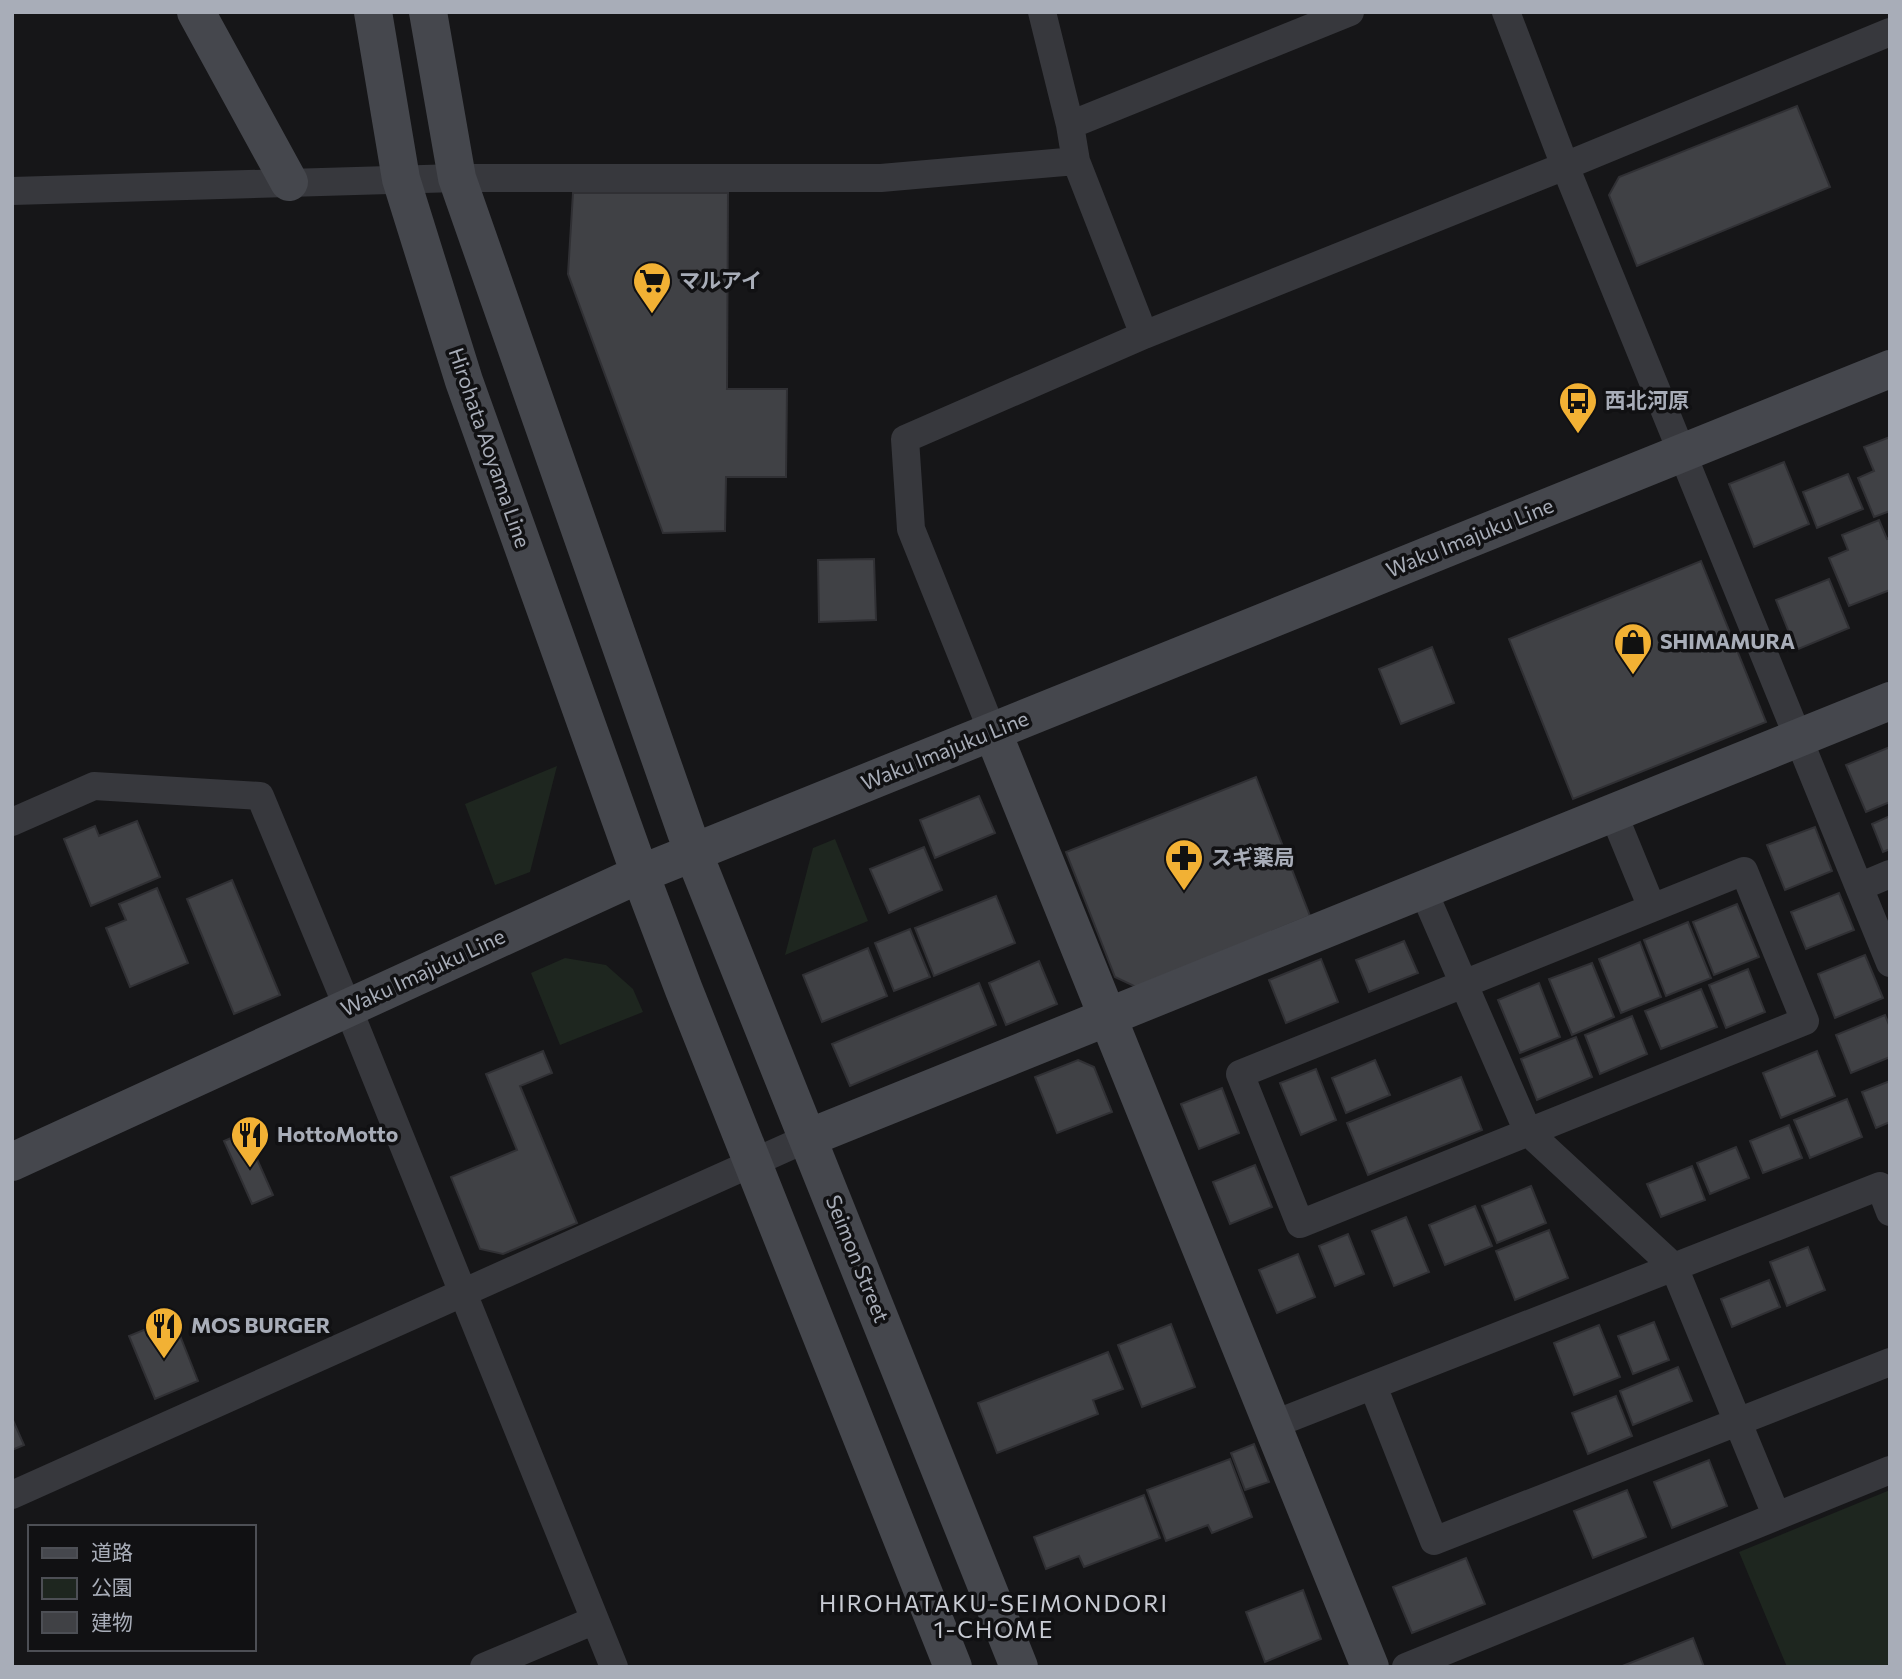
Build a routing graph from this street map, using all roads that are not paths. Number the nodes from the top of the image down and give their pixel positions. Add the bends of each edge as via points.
1 (196, 12) edge
2 (373, 12) edge
3 (428, 12) edge
4 (1042, 12) edge
5 (1350, 12) edge
6 (1506, 12) edge
7 (1890, 32) edge
8 (1070, 125) junction
9 (1076, 161) junction
10 (1565, 166) junction
11 (457, 178) junction
12 (401, 179) junction
13 (289, 181) junction
14 (12, 191) edge
15 (1144, 335) junction
16 (1890, 369) edge
17 (1683, 451) junction
18 (1890, 701) edge
19 (993, 733) junction
20 (1799, 738) junction
21 (1614, 813) junction
22 (12, 822) edge
23 (693, 852) junction
24 (640, 874) junction
25 (1890, 874) edge
26 (1859, 887) junction
27 (1423, 890) junction
28 (1652, 908) junction
29 (1890, 963) edge
30 (1464, 984) junction
31 (348, 1008) junction
32 (1107, 1016) junction
33 (1528, 1132) junction
34 (808, 1138) junction
35 (12, 1162) edge
36 (754, 1162) junction
37 (1890, 1212) edge
38 (1674, 1267) junction
39 (464, 1293) junction
40 (1890, 1362) edge
41 (1373, 1386) junction
42 (1737, 1422) junction
43 (1272, 1425) junction
44 (1890, 1470) edge
45 (12, 1495) edge
46 (1776, 1516) junction
47 (595, 1620) junction
48 (484, 1667) edge
49 (614, 1667) edge
50 (953, 1667) edge
51 (1019, 1667) edge
52 (1370, 1667) edge
53 (1406, 1667) edge

1 - 13 street
2 - 12 street, Hirohata Aoyama Line
3 - 11 street
4 - 8 street
5 - 8 street
6 - 10 street
7 - 10 street
8 - 9 street
9 - 11 street via 881,178
9 - 15 street
10 - 15 street
10 - 17 street
11 - 12 street
11 - 23 street
12 - 13 street
12 - 24 street, Hirohata Aoyama Line via 464,381
13 - 14 street
15 - 19 street via 905,439 911,529
16 - 17 street, Waku Imajuku Line
17 - 19 street, Waku Imajuku Line
17 - 20 street
18 - 20 street
19 - 23 street, Waku Imajuku Line
19 - 32 street
20 - 21 street
20 - 26 street
21 - 27 street
21 - 28 street
22 - 31 street via 94,786 260,796
23 - 24 street, Waku Imajuku Line
23 - 34 street, Seimon Street
24 - 31 street, Waku Imajuku Line
24 - 36 street
25 - 26 street
26 - 29 street
27 - 30 street
27 - 32 street
28 - 30 street
28 - 33 street via 1744,871 1805,1021
30 - 33 street
30 - 33 street via 1240,1074 1300,1224
31 - 35 street, Waku Imajuku Line
31 - 39 street
32 - 34 street
32 - 43 street
33 - 38 street
34 - 36 street
34 - 51 street, Seimon Street
36 - 39 street
36 - 50 street
37 - 38 street via 1880,1186
38 - 41 street
38 - 42 street
39 - 45 street
39 - 47 street
40 - 42 street
41 - 42 street via 1434,1542
41 - 43 street
42 - 46 street
43 - 52 street
44 - 46 street
46 - 53 street
47 - 48 street
47 - 49 street

